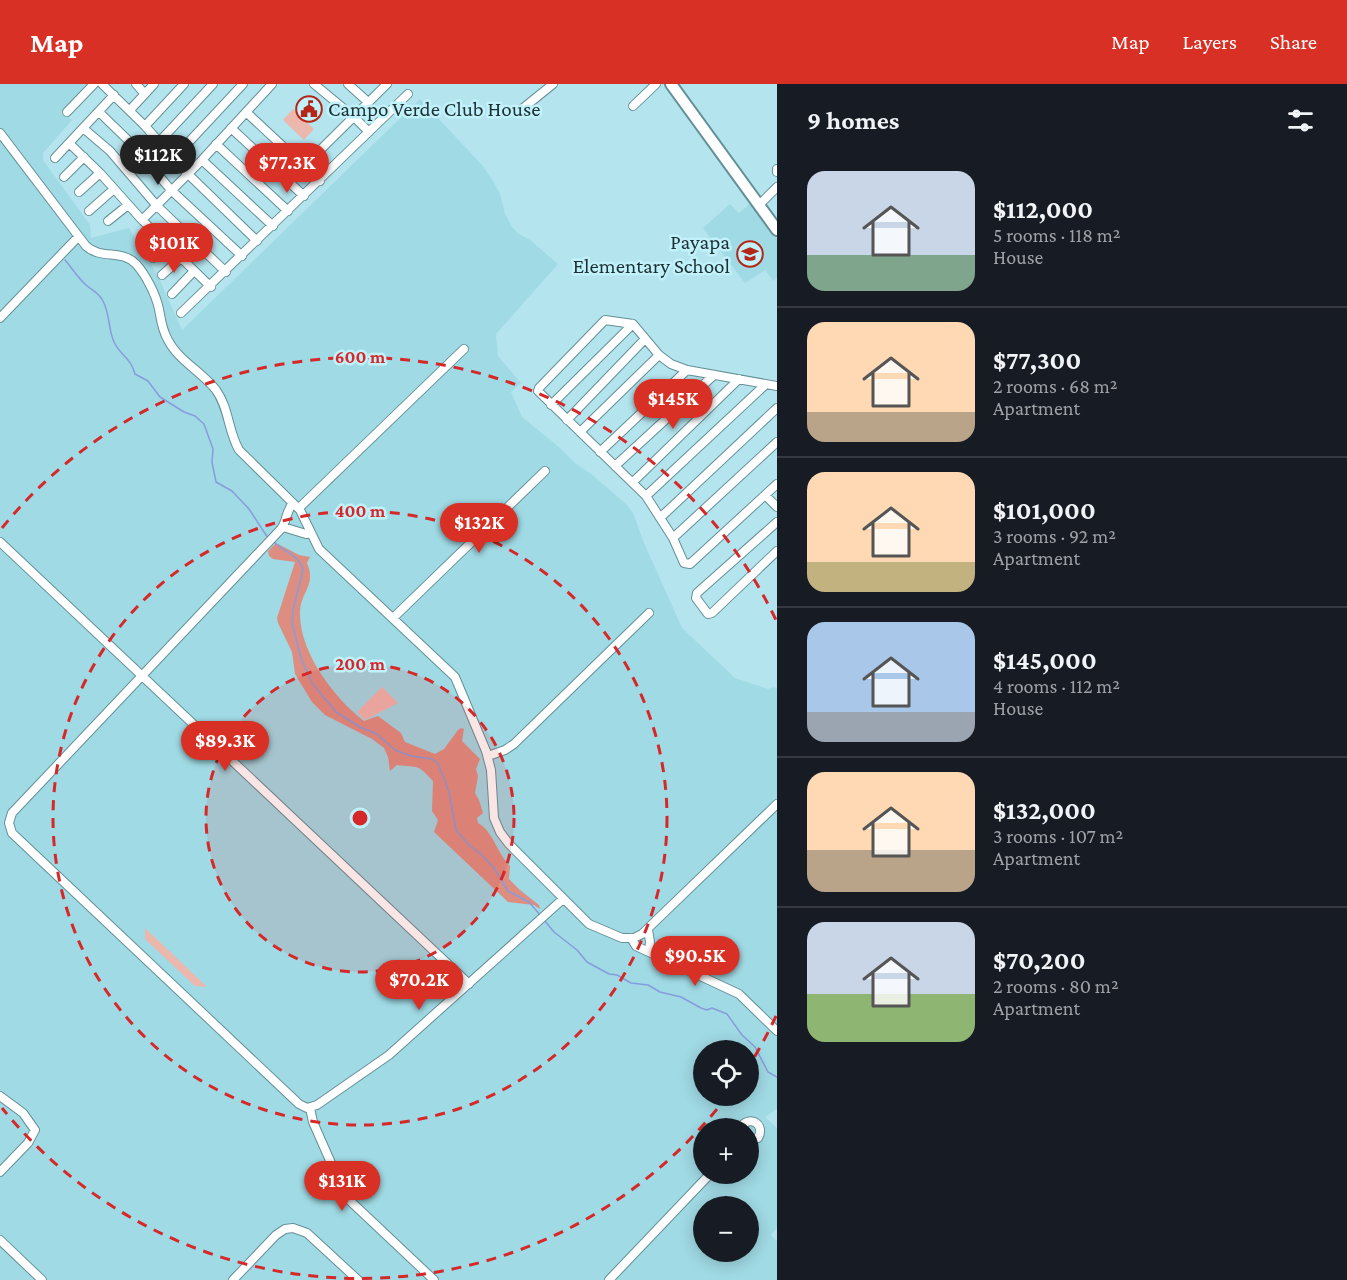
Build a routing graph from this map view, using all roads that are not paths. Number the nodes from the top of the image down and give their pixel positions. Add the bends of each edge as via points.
1 (94, 84) edge
2 (102, 84) edge
3 (136, 84) edge
4 (154, 84) edge
5 (184, 84) edge
6 (213, 84) edge
7 (243, 84) edge
8 (272, 84) edge
9 (314, 84) edge
10 (348, 84) edge
11 (387, 84) edge
12 (553, 84) edge
13 (656, 84) edge
14 (671, 84) edge
15 (408, 93) dead end
16 (145, 94) junction
17 (114, 95) junction
18 (368, 102) junction
19 (633, 106) dead end
20 (522, 109) dead end
21 (130, 110) junction
22 (99, 111) junction
23 (68, 112) dead end
24 (246, 112) junction
25 (354, 117) junction
26 (145, 126) junction
27 (83, 128) junction
28 (231, 128) junction
29 (369, 132) junction
30 (0, 133) edge
31 (159, 142) junction
32 (69, 143) junction
33 (216, 144) junction
34 (84, 157) junction
35 (55, 158) dead end
36 (173, 159) junction
37 (202, 160) junction
38 (304, 166) junction
39 (100, 173) junction
40 (188, 174) junction
41 (64, 177) dead end
42 (320, 181) junction
43 (777, 187) edge
44 (114, 189) junction
45 (171, 190) junction
46 (79, 192) dead end
47 (304, 196) junction
48 (128, 205) junction
49 (759, 205) junction
50 (157, 206) junction
51 (88, 211) dead end
52 (288, 211) junction
53 (142, 220) junction
54 (108, 221) dead end
55 (273, 225) junction
56 (777, 230) edge
57 (78, 237) junction
58 (257, 241) junction
59 (166, 243) junction
60 (242, 256) junction
61 (153, 258) dead end
62 (181, 258) junction
63 (194, 271) junction
64 (226, 272) junction
65 (162, 275) dead end
66 (211, 287) junction
67 (172, 294) dead end
68 (182, 313) dead end
69 (0, 318) edge
70 (633, 324) junction
71 (645, 339) junction
72 (464, 349) dead end
73 (659, 355) junction
74 (687, 370) junction
75 (714, 375) junction
76 (739, 379) junction
77 (765, 385) junction
78 (777, 386) edge
79 (551, 405) junction
80 (777, 408) edge
81 (567, 420) junction
82 (580, 432) junction
83 (777, 442) edge
84 (600, 452) junction
85 (615, 466) junction
86 (545, 471) dead end
87 (633, 482) junction
88 (777, 484) edge
89 (765, 495) junction
90 (646, 496) junction
91 (296, 506) junction
92 (777, 507) edge
93 (661, 517) junction
94 (777, 522) edge
95 (283, 527) junction
96 (311, 533) junction
97 (673, 538) junction
98 (0, 542) edge
99 (777, 551) edge
100 (649, 612) dead end
101 (393, 618) junction
102 (142, 677) junction
103 (488, 756) junction
104 (777, 804) edge
105 (4, 823) edge
106 (563, 899) junction
107 (648, 930) junction
108 (631, 938) junction
109 (649, 952) junction
110 (469, 984) junction
111 (777, 1031) edge
112 (0, 1096) edge
113 (310, 1108) junction
114 (0, 1172) edge
115 (701, 1184) edge
116 (0, 1240) edge
117 (42, 1280) edge
118 (233, 1280) edge
119 (358, 1280) edge
120 (434, 1280) edge
121 (609, 1280) edge

1 - 23 street
2 - 17 street
3 - 16 street
4 - 16 street
5 - 26 street
6 - 31 street
7 - 36 street
8 - 24 street
9 - 25 street
10 - 18 street
11 - 18 street
12 - 20 street
13 - 19 street
14 - 49 highway
15 - 29 street
16 - 21 street
17 - 21 street
17 - 22 street
18 - 25 street
21 - 26 street
22 - 27 street
22 - 45 street
24 - 28 street
24 - 38 street
25 - 29 street
25 - 38 street
26 - 31 street
27 - 32 street
27 - 50 street via 110,151
28 - 33 street
28 - 47 street
29 - 42 street
30 - 57 street
31 - 36 street
32 - 34 street
32 - 35 street
33 - 37 street
33 - 52 street
34 - 39 street
34 - 41 street
36 - 40 street
37 - 40 street
37 - 55 street
38 - 42 street
39 - 44 street
39 - 46 street
40 - 45 street
40 - 58 street
42 - 47 street
43 - 49 street
44 - 48 street
44 - 51 street
45 - 50 street
45 - 60 street
47 - 52 street
48 - 53 street
48 - 54 street
49 - 56 highway
50 - 53 street
50 - 64 street
52 - 55 street
53 - 59 street
55 - 58 street
57 - 69 street
57 - 91 street via 96,254 125,257 139,267 157,303 168,341 218,393 238,450
58 - 60 street
59 - 61 street
59 - 62 street
60 - 64 street
62 - 63 street
62 - 65 street
63 - 66 street
63 - 67 street
64 - 66 street
66 - 68 street
70 - 71 street
70 - 79 street
70 - 79 street via 605,320 539,388
71 - 73 street
71 - 81 street
72 - 91 street via 312,497
73 - 74 street
73 - 82 street
74 - 75 street
74 - 84 street
75 - 76 street
75 - 85 street
76 - 77 street
76 - 87 street
77 - 78 street
77 - 90 street
79 - 81 street
80 - 93 street
81 - 82 street
82 - 84 street
83 - 97 street
84 - 85 street
85 - 87 street
86 - 101 street
87 - 90 street
88 - 89 street
89 - 92 street
89 - 97 street via 690,564 684,563
90 - 93 street
91 - 95 street via 289,508
91 - 96 street
93 - 97 street
94 - 99 street via 697,593 705,612 712,613
95 - 96 street
95 - 102 street
96 - 101 street via 319,549
98 - 102 street
100 - 103 street via 514,744
101 - 103 street via 454,675
102 - 105 street
102 - 110 street
103 - 106 street via 498,829
104 - 107 street
105 - 113 street via 300,1104
106 - 108 street via 591,926
106 - 110 street
107 - 108 street
107 - 109 street
108 - 109 street via 634,945
109 - 111 street via 739,994
110 - 113 street via 386,1058
112 - 114 street via 23,1113 35,1130
113 - 120 street via 346,1197
115 - 121 street
116 - 117 street
118 - 119 street via 276,1235 293,1228 307,1233

